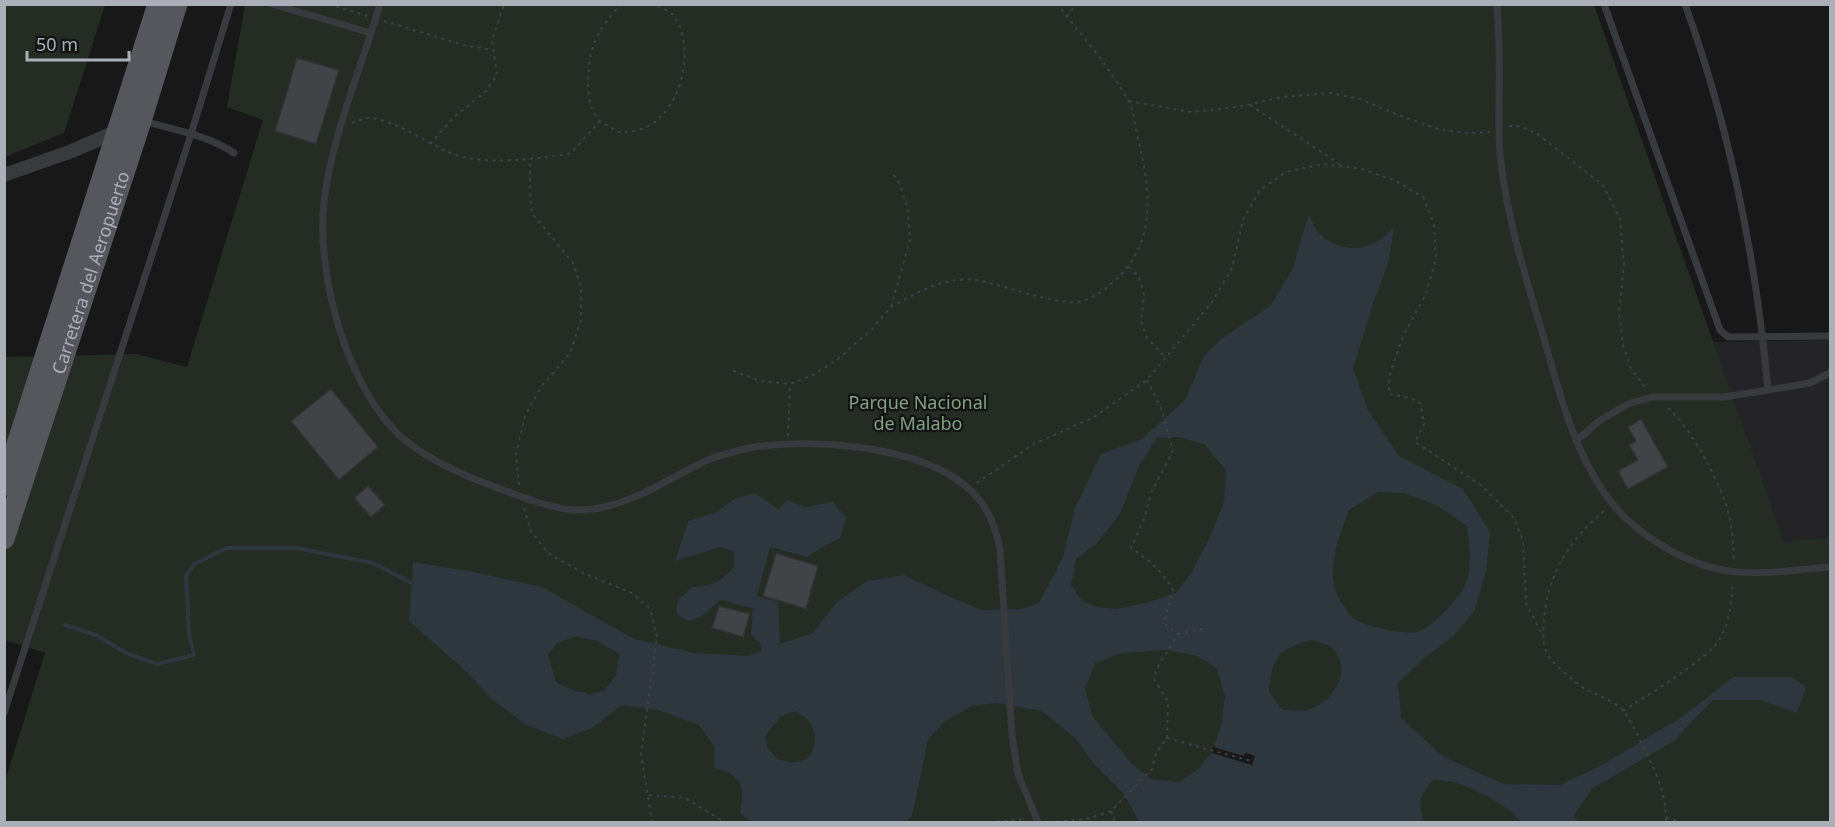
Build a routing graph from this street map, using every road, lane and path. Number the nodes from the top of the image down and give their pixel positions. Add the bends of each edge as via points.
1 (158, 4) edge
2 (177, 4) edge
3 (231, 4) edge
4 (272, 4) edge
5 (329, 4) edge
6 (380, 4) edge
7 (504, 4) edge
8 (622, 4) edge
9 (654, 4) edge
10 (1057, 4) edge
11 (1076, 4) edge
12 (1497, 4) edge
13 (1604, 4) edge
14 (1685, 4) edge
15 (1067, 16) junction
16 (376, 18) junction
17 (371, 33) junction
18 (493, 50) junction
19 (1129, 101) junction
20 (1250, 105) junction
21 (141, 121) junction
22 (600, 122) junction
23 (341, 126) junction
24 (1499, 127) junction
25 (119, 130) junction
26 (191, 134) junction
27 (430, 144) junction
28 (234, 153) dead end
29 (530, 159) junction
30 (1343, 166) junction
31 (891, 171) dead end
32 (4, 175) edge
33 (1129, 267) junction
34 (891, 307) junction
35 (1830, 336) edge
36 (1763, 338) junction
37 (1166, 358) junction
38 (733, 371) dead end
39 (1830, 374) edge
40 (1147, 380) junction
41 (790, 384) junction
42 (1768, 390) junction
43 (1652, 397) junction
44 (1577, 440) junction
45 (787, 445) junction
46 (4, 485) edge
47 (969, 489) junction
48 (520, 495) junction
49 (1614, 503) junction
50 (4, 539) edge
51 (1830, 567) edge
52 (1734, 571) junction
53 (1207, 628) dead end
54 (1178, 634) junction
55 (1542, 635) junction
56 (1623, 711) junction
57 (4, 713) edge
58 (1167, 738) junction
59 (1251, 761) dead end
60 (649, 795) junction
61 (1111, 811) junction
62 (1666, 817) junction
63 (1029, 820) dead end
64 (652, 822) edge
65 (724, 822) edge
66 (989, 822) edge
67 (1038, 822) edge
68 (1045, 822) edge
69 (1115, 822) edge
70 (1665, 822) edge
71 (1681, 822) edge

1 - 25 main road, Carretera del Aeropuerto
2 - 21 main road, Carretera del Aeropuerto
3 - 26 lane
4 - 17 lane
5 - 16 path
6 - 16 lane
7 - 18 path via 492,40
8 - 22 path via 595,37 588,64 588,94
9 - 22 path via 674,15 683,39 685,64 679,90 664,114 642,130 620,132
10 - 15 path
11 - 15 path
12 - 24 lane
13 - 36 lane via 1720,330 1728,337
14 - 36 lane via 1731,152
15 - 19 path
16 - 17 lane
16 - 18 path via 463,45
17 - 23 lane
18 - 27 path via 497,75 485,92 454,117
19 - 20 path via 1191,112
19 - 33 path via 1146,170 1148,202 1145,233
20 - 24 path via 1282,97 1331,93 1360,99 1441,130 1487,133
20 - 30 path
21 - 25 street
21 - 26 lane
21 - 50 main road, Carretera del Aeropuerto
22 - 29 path via 570,154
23 - 27 path via 368,117 400,127
23 - 48 lane via 324,204 323,244 327,282 355,371 376,408 418,451 456,471
24 - 43 path via 1519,126 1536,133 1603,185 1620,219 1624,265 1619,314 1623,345 1630,369
24 - 44 lane via 1510,214 1550,360
25 - 32 street
25 - 46 main road, Carretera del Aeropuerto
26 - 28 lane
26 - 57 lane
27 - 29 path via 471,159
29 - 48 path via 532,213 573,263 581,287 581,320 570,353 541,387 525,416 516,454
30 - 37 path via 1324,164 1286,172 1260,190 1243,220 1233,268 1212,302
30 - 55 path via 1394,180 1423,197 1434,224 1436,260 1425,296 1403,336 1389,376 1389,394 1420,403 1424,424 1415,442 1481,485 1514,518 1523,541 1526,603
31 - 34 path via 908,208 909,240
33 - 34 path via 1105,290 1082,301 1059,301 976,280 948,281
33 - 37 path via 1139,277 1144,295 1141,322 1147,338
34 - 41 path via 838,359
35 - 36 lane
36 - 42 lane
37 - 40 path
38 - 41 path via 761,381
39 - 42 lane via 1810,383
40 - 47 path via 1094,417 1032,445
40 - 54 path via 1161,408 1173,452 1152,491 1131,548 1167,579 1173,590 1164,623
41 - 45 path
42 - 43 lane via 1724,397
43 - 44 lane via 1628,404
43 - 52 path via 1670,409 1707,463 1725,502
44 - 49 lane via 1585,462
45 - 47 lane via 868,448 942,470
45 - 48 lane via 762,446 708,459 630,499 605,507 562,508
47 - 67 lane via 993,521 1000,549 1012,736 1018,774
48 - 60 path via 531,531 548,553 583,573 632,593 650,609 657,637 641,754
49 - 52 lane via 1649,536 1682,555 1717,569
49 - 55 path via 1587,525 1567,550 1545,603
51 - 52 lane
52 - 56 path via 1727,622 1719,642
53 - 54 path
54 - 58 path via 1156,667 1154,680 1168,701
55 - 56 path via 1548,656 1582,688
56 - 62 path via 1651,760
58 - 59 path
58 - 61 path via 1156,753 1152,769
60 - 64 path
60 - 65 path via 685,798
61 - 68 path via 1087,819
61 - 69 path
62 - 70 path
62 - 71 path
63 - 66 path

